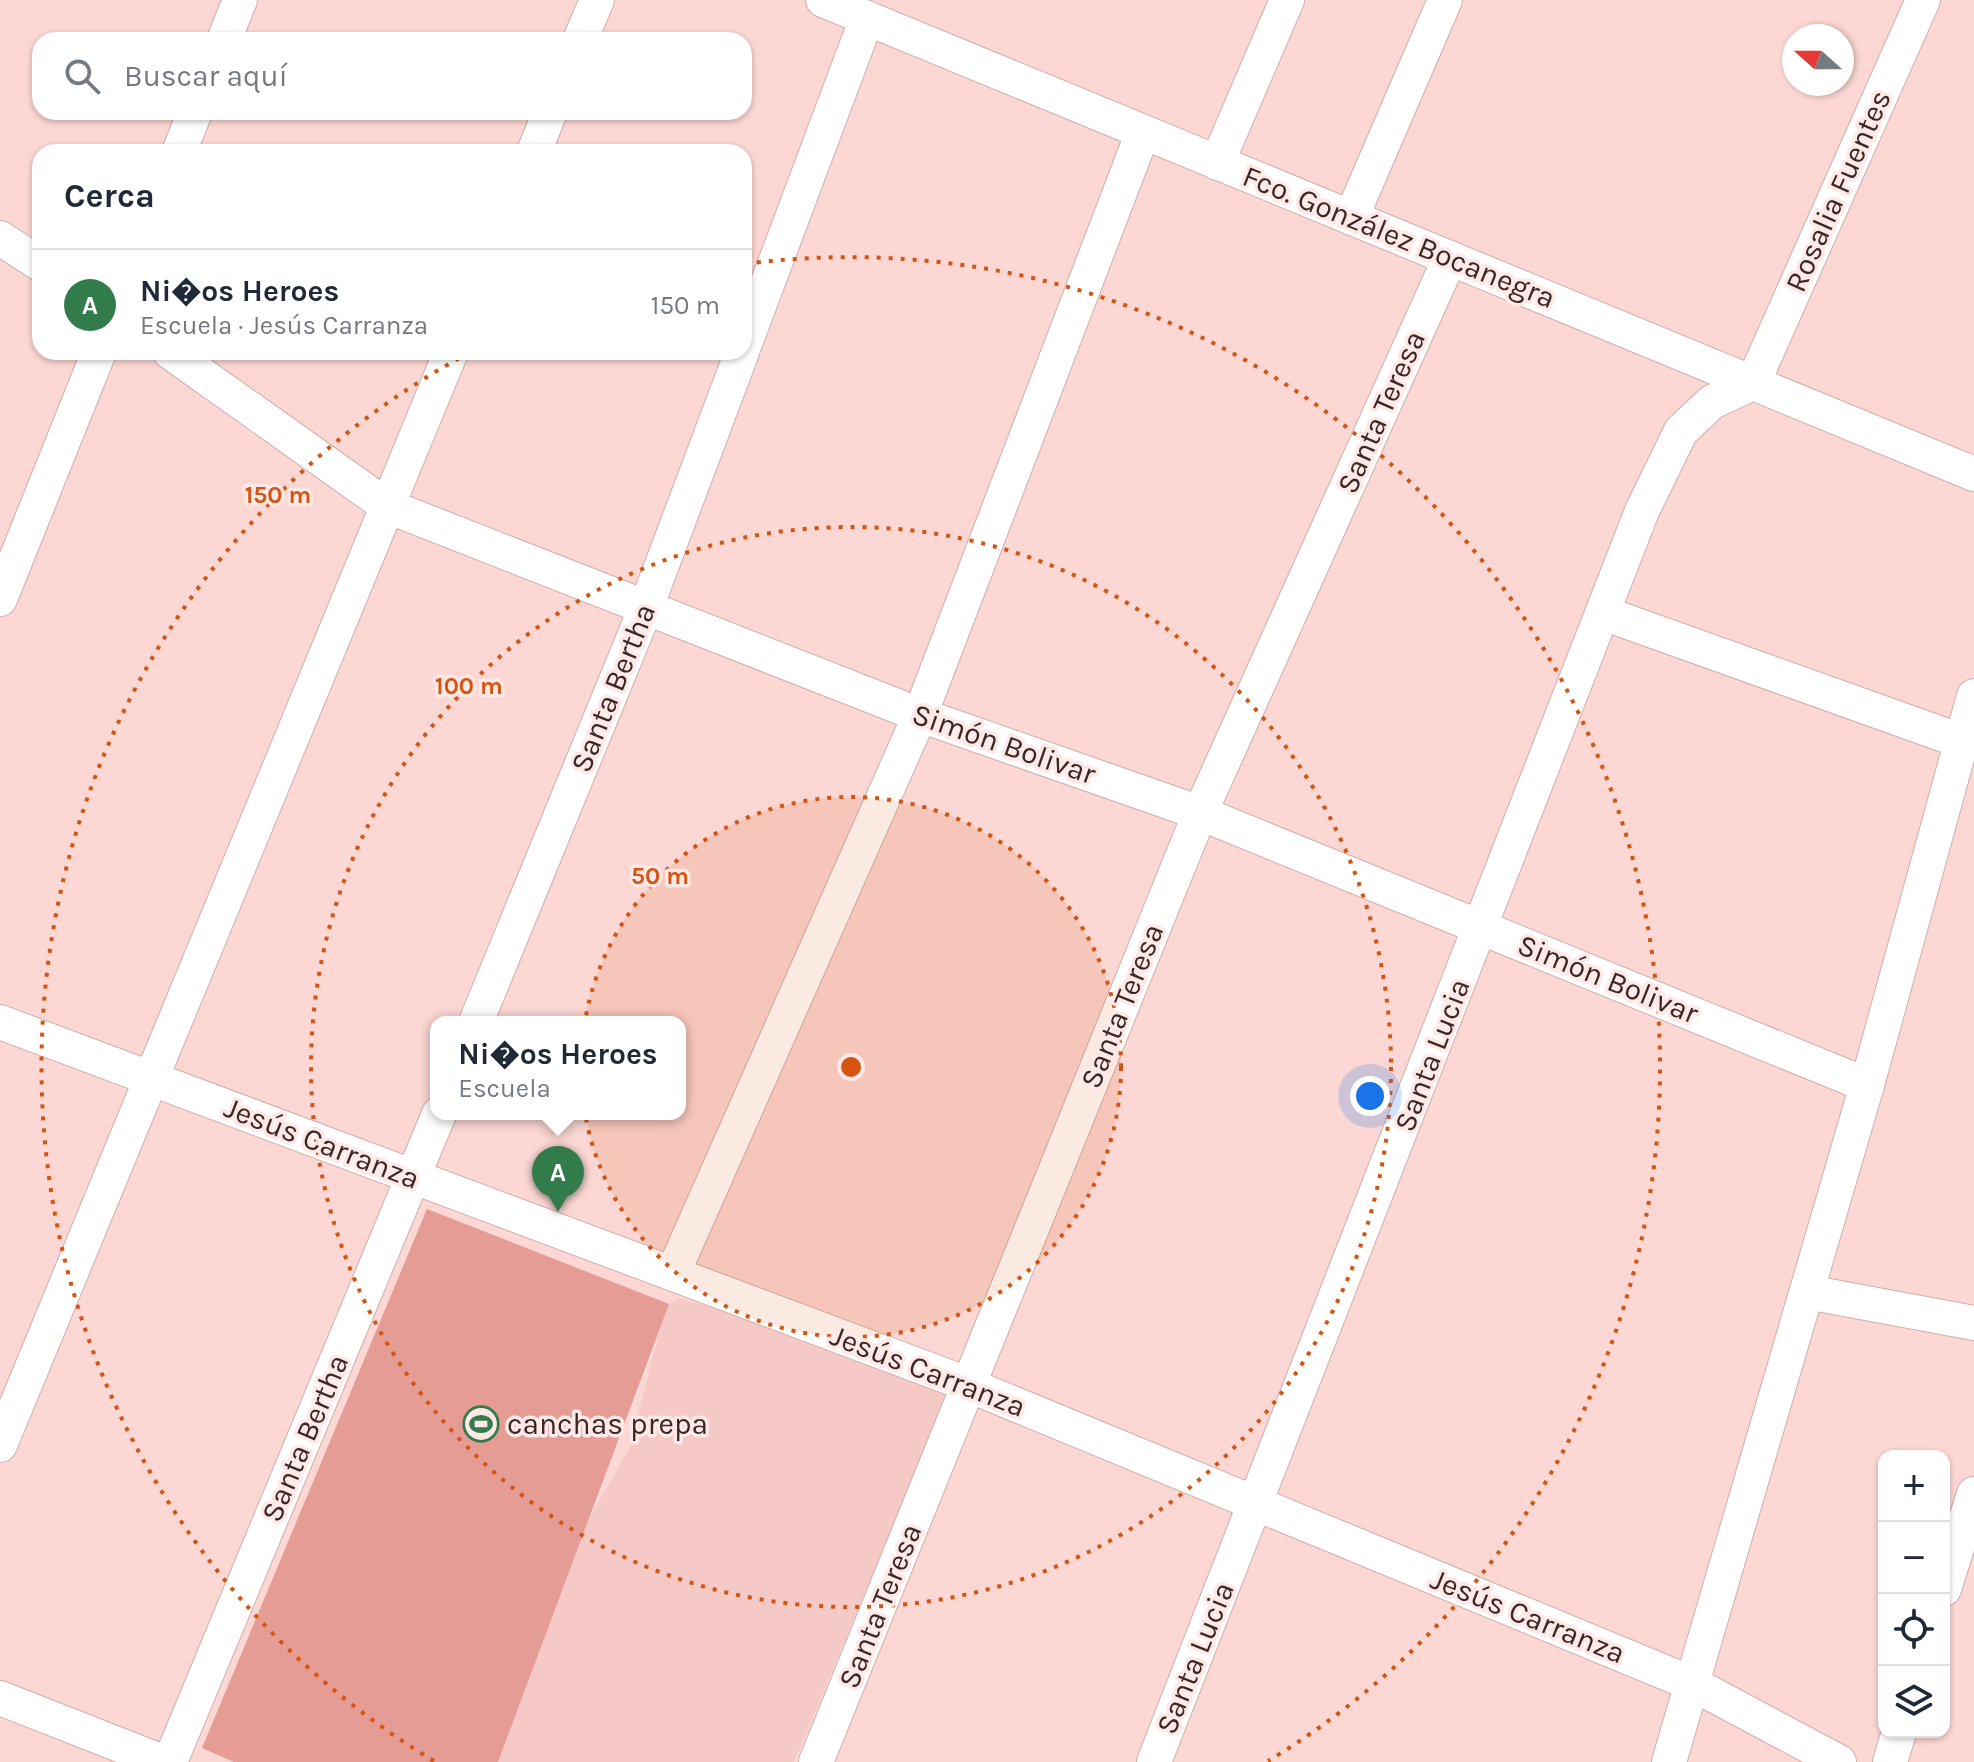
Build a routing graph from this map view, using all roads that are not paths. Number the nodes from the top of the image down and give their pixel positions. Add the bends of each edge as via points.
1 (240, 0) edge
2 (597, 0) edge
3 (823, 0) edge
4 (1287, 0) edge
5 (1445, 0) edge
6 (1923, 0) edge
7 (867, 18) junction
8 (227, 32) edge
9 (583, 32) edge
10 (192, 120) edge
11 (547, 120) edge
12 (1143, 132) junction
13 (182, 144) edge
14 (537, 144) edge
15 (1217, 163) junction
16 (1351, 218) junction
17 (0, 238) edge
18 (1450, 258) junction
19 (32, 259) edge
20 (752, 325) edge
21 (95, 360) edge
22 (181, 360) edge
23 (448, 360) edge
24 (739, 360) edge
25 (1753, 383) junction
26 (1974, 474) edge
27 (387, 506) junction
28 (12, 534) edge
29 (0, 599) edge
30 (645, 610) junction
31 (1603, 613) junction
32 (1974, 696) edge
33 (920, 715) junction
34 (1961, 741) junction
35 (1200, 813) junction
36 (1482, 927) junction
37 (478, 1016) edge
38 (0, 1022) edge
39 (152, 1077) junction
40 (1867, 1085) junction
41 (437, 1120) edge
42 (413, 1178) junction
43 (673, 1273) junction
44 (1807, 1292) junction
45 (1974, 1323) edge
46 (970, 1386) junction
47 (0, 1445) edge
48 (1974, 1494) edge
49 (1256, 1504) junction
50 (1950, 1570) edge
51 (1693, 1684) junction
52 (0, 1698) edge
53 (1897, 1738) edge
54 (163, 1762) edge
55 (170, 1762) edge
56 (816, 1762) edge
57 (1154, 1762) edge
58 (1669, 1762) edge
59 (1839, 1762) edge
60 (1890, 1762) edge

1 - 8 street
2 - 9 street
3 - 7 street, Fco. González Bocanegra
4 - 15 street
5 - 16 street
6 - 25 street, Rosalia Fuentes
7 - 12 street, Fco. González Bocanegra
7 - 20 street
10 - 13 street
11 - 14 street
12 - 15 street, Fco. González Bocanegra
12 - 33 street
15 - 16 street, Fco. González Bocanegra
16 - 18 street, Fco. González Bocanegra
17 - 19 street
18 - 25 street, Fco. González Bocanegra
18 - 35 street, Santa Teresa
21 - 28 street
22 - 27 street, Simón Bolivar
23 - 27 street
24 - 30 street, Santa Bertha
25 - 26 street, Fco. González Bocanegra
25 - 31 street, Santa Lucia via 1712,402 1681,431 1642,511
27 - 30 street, Simón Bolivar
27 - 39 street
28 - 29 street
30 - 33 street, Simón Bolivar
30 - 37 street, Santa Bertha
31 - 34 street
31 - 36 street, Santa Lucia
32 - 34 street
33 - 35 street, Simón Bolivar
33 - 43 street
34 - 40 street
35 - 36 street, Simón Bolivar
35 - 46 street, Santa Teresa
36 - 40 street, Simón Bolivar
36 - 49 street, Santa Lucia
38 - 39 street, Jesús Carranza
39 - 42 street, Jesús Carranza
39 - 47 street
40 - 44 street
41 - 42 street, Santa Bertha
42 - 43 street, Jesús Carranza
42 - 55 street, Santa Bertha
43 - 46 street, Jesús Carranza
44 - 45 street
44 - 51 street
46 - 49 street, Jesús Carranza
46 - 56 street, Santa Teresa
48 - 50 street
49 - 51 street, Jesús Carranza
49 - 57 street, Santa Lucia
51 - 58 street
51 - 59 street, Jesús Carranza
52 - 54 street
53 - 60 street

